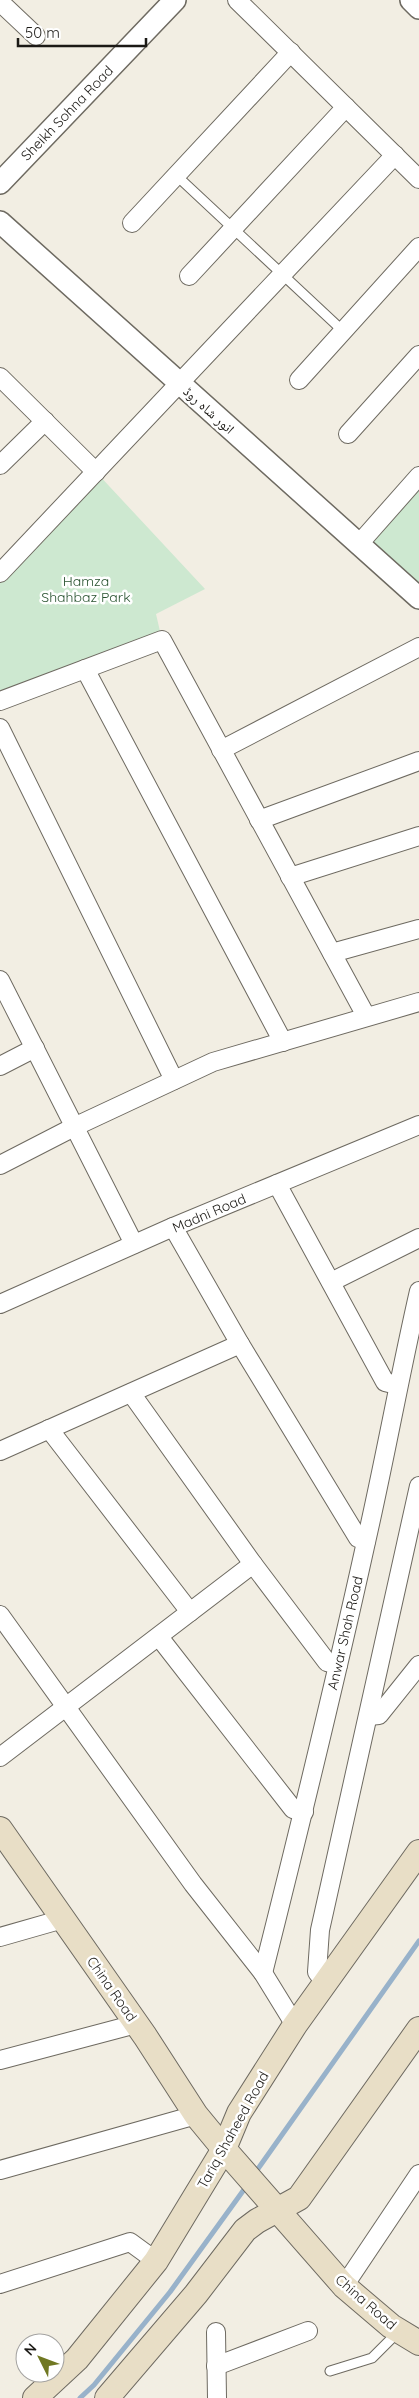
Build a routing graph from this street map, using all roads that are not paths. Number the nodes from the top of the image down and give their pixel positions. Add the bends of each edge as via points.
1 (175, 0) edge
2 (237, 0) edge
3 (411, 0) edge
4 (0, 2) edge
5 (419, 8) edge
6 (36, 36) dead end
7 (291, 52) junction
8 (346, 107) junction
9 (395, 155) junction
10 (176, 176) junction
11 (419, 179) edge
12 (0, 183) edge
13 (0, 222) edge
14 (132, 223) dead end
15 (233, 228) junction
16 (419, 247) edge
17 (283, 274) junction
18 (189, 276) dead end
19 (342, 331) junction
20 (419, 355) edge
21 (0, 377) edge
22 (299, 380) dead end
23 (180, 384) junction
24 (45, 421) junction
25 (348, 434) dead end
26 (0, 465) edge
27 (96, 472) junction
28 (419, 476) edge
29 (358, 545) junction
30 (0, 573) edge
31 (419, 598) edge
32 (419, 647) edge
33 (85, 669) junction
34 (0, 701) edge
35 (0, 728) edge
36 (221, 750) junction
37 (419, 761) edge
38 (259, 820) junction
39 (419, 836) edge
40 (290, 877) junction
41 (419, 929) edge
42 (332, 953) junction
43 (0, 980) edge
44 (419, 1002) edge
45 (366, 1016) junction
46 (282, 1042) junction
47 (35, 1048) junction
48 (0, 1066) edge
49 (174, 1080) junction
50 (419, 1125) edge
51 (74, 1126) junction
52 (0, 1165) edge
53 (277, 1184) junction
54 (173, 1227) junction
55 (419, 1238) edge
56 (134, 1244) junction
57 (331, 1282) junction
58 (419, 1290) edge
59 (0, 1304) edge
60 (240, 1344) junction
61 (397, 1385) junction
62 (131, 1393) junction
63 (49, 1429) junction
64 (0, 1451) edge
65 (419, 1486) edge
66 (366, 1541) junction
67 (253, 1564) junction
68 (190, 1612) junction
69 (0, 1615) edge
70 (158, 1637) junction
71 (338, 1665) junction
72 (419, 1665) edge
73 (66, 1708) junction
74 (368, 1716) junction
75 (0, 1757) edge
76 (304, 1812) junction
77 (0, 1829) edge
78 (419, 1852) edge
79 (63, 1919) junction
80 (0, 1937) edge
81 (263, 1973) junction
82 (326, 1984) junction
83 (136, 2024) junction
84 (295, 2025) junction
85 (419, 2029) edge
86 (0, 2060) edge
87 (196, 2115) junction
88 (230, 2155) junction
89 (0, 2170) edge
90 (419, 2174) edge
91 (278, 2209) junction
92 (156, 2261) junction
93 (0, 2284) edge
94 (344, 2286) junction
95 (216, 2332) dead end
96 (308, 2332) dead end
97 (409, 2337) edge
98 (216, 2366) junction
99 (330, 2371) dead end
100 (35, 2398) edge
101 (107, 2398) edge
102 (217, 2398) edge

1 - 12 street, Sheikh Sohna Road
2 - 7 street
3 - 5 street
4 - 6 street
7 - 8 street
7 - 10 street
8 - 9 street
8 - 15 street
9 - 11 street
9 - 17 street
10 - 14 street
10 - 15 lane
13 - 23 street, انور شاہ روڈ
15 - 17 lane
15 - 18 street
16 - 19 street
17 - 19 lane
17 - 23 street
19 - 22 street
20 - 25 street
21 - 24 street
23 - 27 street
23 - 29 street, انور شاہ روڈ
24 - 26 street
24 - 27 street
27 - 30 street
28 - 29 street
29 - 31 street, انور شاہ روڈ
32 - 36 street
33 - 34 street
33 - 36 street via 162,640
33 - 46 street
35 - 49 street
36 - 38 street
37 - 38 street
38 - 40 street
39 - 40 street
40 - 42 street
41 - 42 street
42 - 45 street
43 - 47 street
44 - 45 street
45 - 46 street
46 - 49 street via 213,1062
47 - 48 street
47 - 51 street
49 - 51 street
50 - 53 street, Madni Road
51 - 52 street
51 - 56 street
53 - 54 street, Madni Road
53 - 57 street
54 - 56 street, Madni Road
54 - 60 street
55 - 57 street
56 - 59 street, Madni Road
57 - 61 street via 385,1382
58 - 61 street, Anwar Shah Road
60 - 62 street
60 - 66 street via 358,1538
61 - 66 street, Anwar Shah Road
62 - 63 street
62 - 67 street
63 - 64 street
63 - 68 street
65 - 74 street
66 - 71 street, Anwar Shah Road
67 - 68 street
67 - 71 street via 327,1662
68 - 70 street
69 - 73 street
70 - 73 street
70 - 76 street via 293,1809
71 - 76 street, Anwar Shah Road
72 - 74 street via 380,1715
73 - 75 street
73 - 81 street via 193,1884
74 - 82 street via 320,1930 317,1972
76 - 81 street, Anwar Shah Road
77 - 79 main road, China Road
78 - 82 main road, Tariq Shaheed Road
79 - 80 street
79 - 83 main road, China Road
81 - 84 street
82 - 84 main road, Tariq Shaheed Road
83 - 86 street
83 - 87 main road, China Road
84 - 88 main road, Tariq Shaheed Road via 240,2113
85 - 91 main road via 313,2181 299,2198
87 - 88 main road, China Road
87 - 89 street
88 - 91 main road, China Road
88 - 92 main road, Tariq Shaheed Road
90 - 94 street
91 - 94 main road, China Road
91 - 101 main road via 245,2230 196,2294
92 - 93 street via 130,2242
92 - 100 main road, Tariq Shaheed Road via 77,2359
94 - 97 main road, China Road
95 - 98 street
96 - 98 street
97 - 99 lane via 372,2358
98 - 102 street

